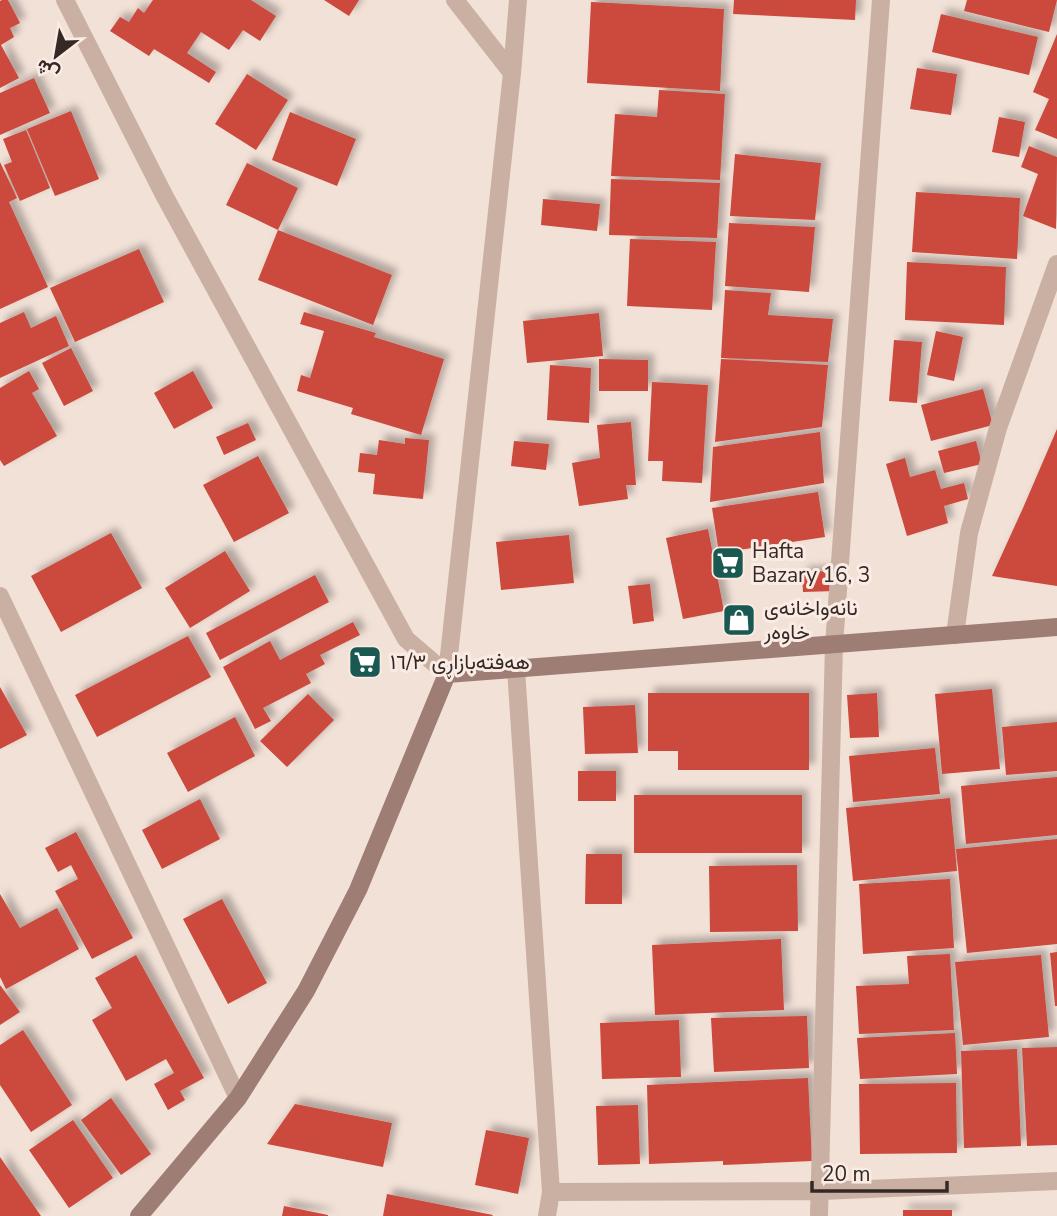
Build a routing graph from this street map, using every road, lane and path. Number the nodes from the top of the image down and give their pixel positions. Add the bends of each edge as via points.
1 (65, 0) edge
2 (455, 0) edge
3 (518, 0) edge
4 (881, 0) edge
5 (512, 73) junction
6 (1057, 264) edge
7 (0, 596) edge
8 (1057, 628) edge
9 (955, 635) junction
10 (834, 645) junction
11 (516, 669) junction
12 (447, 674) junction
13 (238, 1098) junction
14 (1057, 1181) edge
15 (821, 1191) junction
16 (551, 1192) junction
17 (139, 1216) edge
18 (547, 1216) edge
19 (819, 1216) edge

1 - 12 street via 164,195 406,639
2 - 5 street
3 - 5 street
4 - 10 street
5 - 12 street
6 - 9 street via 999,428 969,533
7 - 13 street
8 - 9 street
9 - 10 street
10 - 11 street
10 - 15 street
11 - 12 street
11 - 16 street
12 - 13 street via 358,890 306,991
13 - 17 street
14 - 15 street
15 - 16 street
15 - 19 street
16 - 18 street

